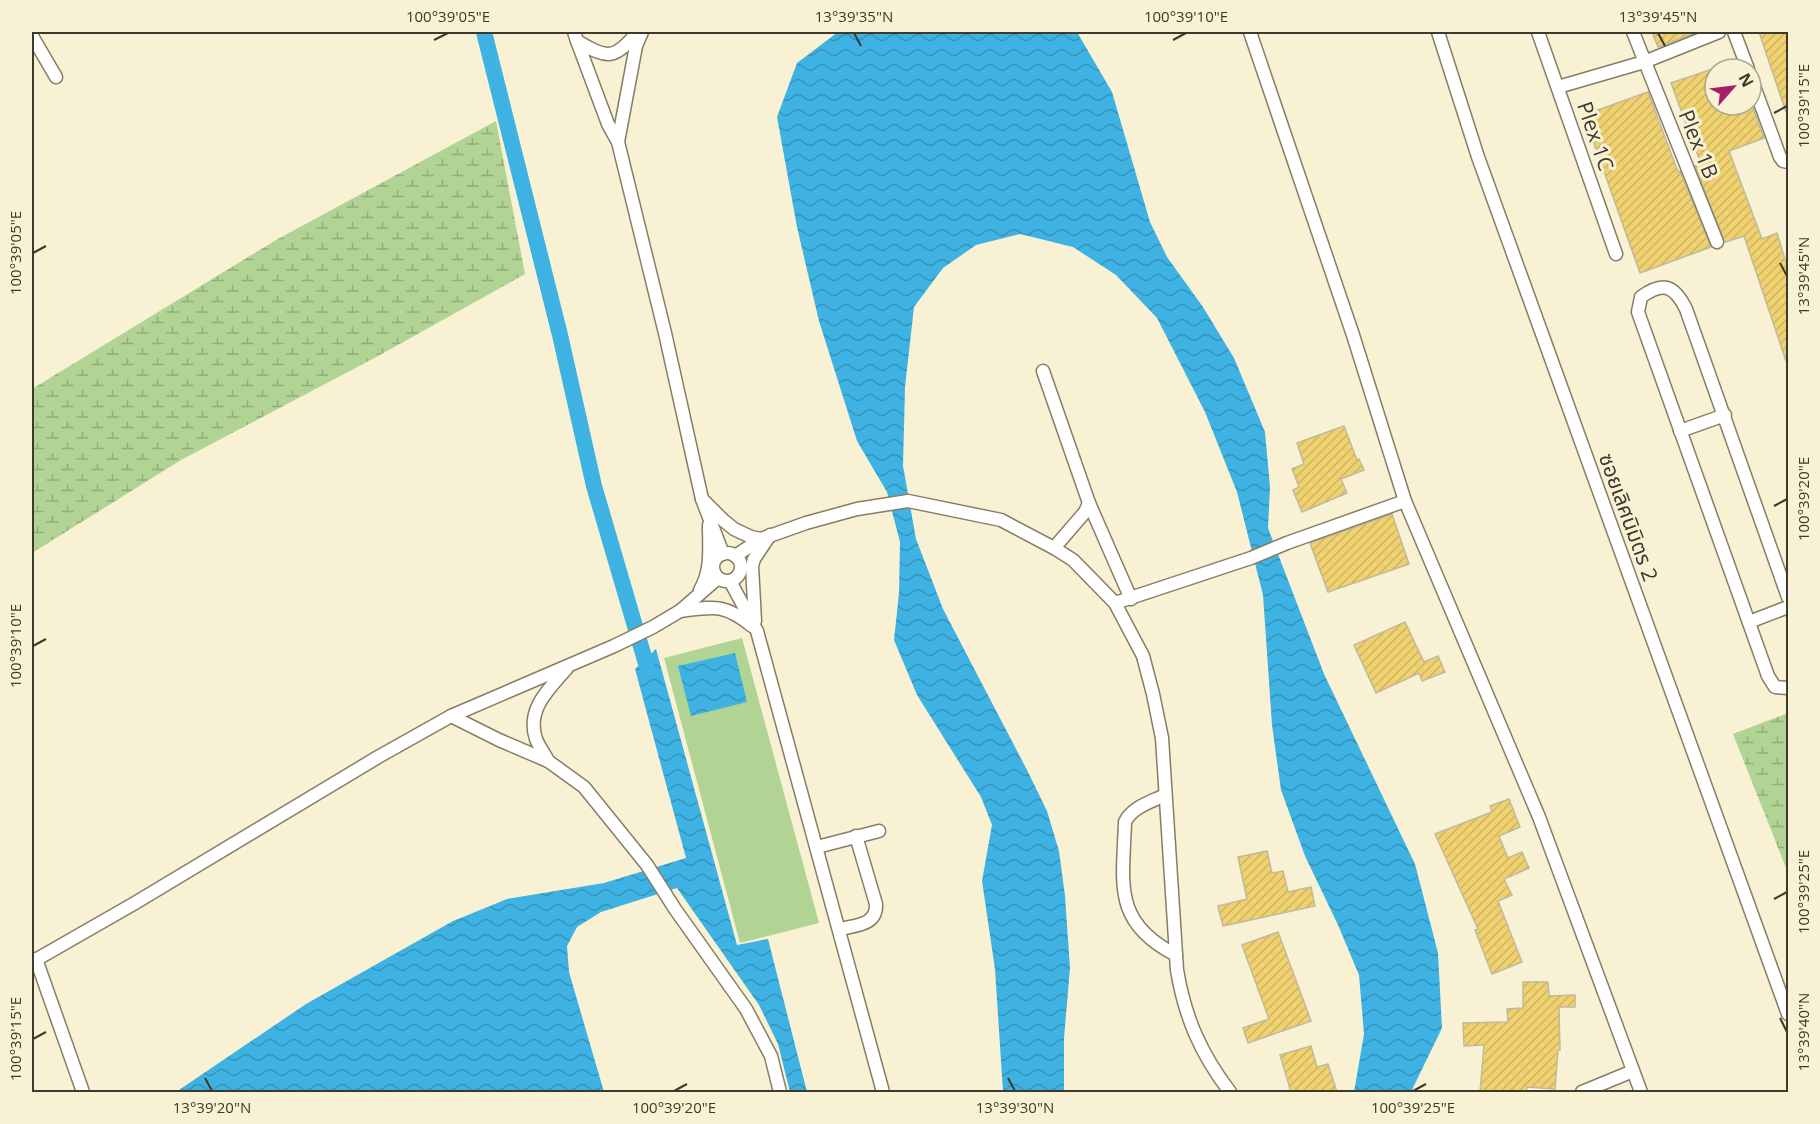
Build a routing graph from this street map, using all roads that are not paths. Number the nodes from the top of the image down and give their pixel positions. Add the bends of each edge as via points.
1 (640, 32) edge
2 (1250, 32) edge
3 (1438, 32) edge
4 (1538, 32) edge
5 (1633, 32) edge
6 (1719, 32) edge
7 (1734, 32) edge
8 (32, 36) edge
9 (576, 36) edge
10 (1743, 57) edge
11 (1644, 62) junction
12 (56, 77) dead end
13 (1558, 87) junction
14 (1763, 111) edge
15 (618, 142) junction
16 (1788, 162) edge
17 (1717, 242) dead end
18 (1616, 254) dead end
19 (1043, 371) dead end
20 (1725, 415) junction
21 (1680, 431) junction
22 (702, 498) junction
23 (1405, 501) junction
24 (1089, 503) junction
25 (709, 517) junction
26 (766, 537) junction
27 (1054, 548) junction
28 (729, 555) junction
29 (724, 580) junction
30 (1788, 597) edge
31 (1131, 599) junction
32 (1115, 603) junction
33 (684, 608) junction
34 (1788, 608) edge
35 (1749, 622) junction
36 (756, 629) junction
37 (569, 664) junction
38 (1788, 688) edge
39 (451, 716) junction
40 (548, 760) junction
41 (1166, 795) junction
42 (879, 831) dead end
43 (856, 837) junction
44 (817, 847) junction
45 (840, 929) junction
46 (1176, 955) junction
47 (34, 961) edge
48 (1788, 1014) edge
49 (1633, 1071) junction
50 (83, 1092) edge
51 (780, 1092) edge
52 (883, 1092) edge
53 (1230, 1092) edge
54 (1582, 1092) edge
55 (1641, 1092) edge

1 - 9 street via 622,50 612,54 595,51
1 - 15 street
2 - 23 street
3 - 48 street, ซอยเลิศนิมิตร 2 via 1478,157
4 - 13 street, Plex 1C
5 - 11 street, Plex 1B
6 - 11 street
7 - 10 street
8 - 12 street
9 - 15 street
11 - 13 street
11 - 17 street, Plex 1B
13 - 18 street, Plex 1C
14 - 16 street via 1780,157
15 - 22 street
19 - 24 street
20 - 21 street
20 - 21 street via 1678,293 1666,286 1653,288 1641,297 1638,312
20 - 30 street
21 - 35 street
22 - 25 street
22 - 26 street via 734,529 751,537
23 - 31 street
23 - 49 street via 1539,818
24 - 27 street
24 - 31 street
25 - 28 street
25 - 33 street via 707,578
26 - 27 street via 857,509 900,502 1001,520
26 - 28 street
26 - 36 street via 752,566
27 - 32 street via 1073,560
28 - 29 street via 714,562 713,568
28 - 29 street via 740,560 741,573 737,578
29 - 33 street
29 - 36 street
31 - 32 street
32 - 41 street via 1143,656 1162,738
33 - 36 street via 725,609
33 - 37 street via 614,646
34 - 35 street
35 - 38 street via 1768,676 1775,687
36 - 44 street
37 - 39 street
37 - 40 street via 539,700 533,720 536,740
39 - 40 street
39 - 47 street
40 - 51 street via 584,787 647,865 746,1009 771,1056
41 - 46 street
41 - 46 street via 1134,810 1125,822 1123,888 1129,911 1142,932
42 - 43 street
43 - 44 street
43 - 45 street via 876,913 866,922
44 - 45 street
45 - 52 street
46 - 53 street via 1182,1001 1194,1034
47 - 50 street
49 - 54 street
49 - 55 street

